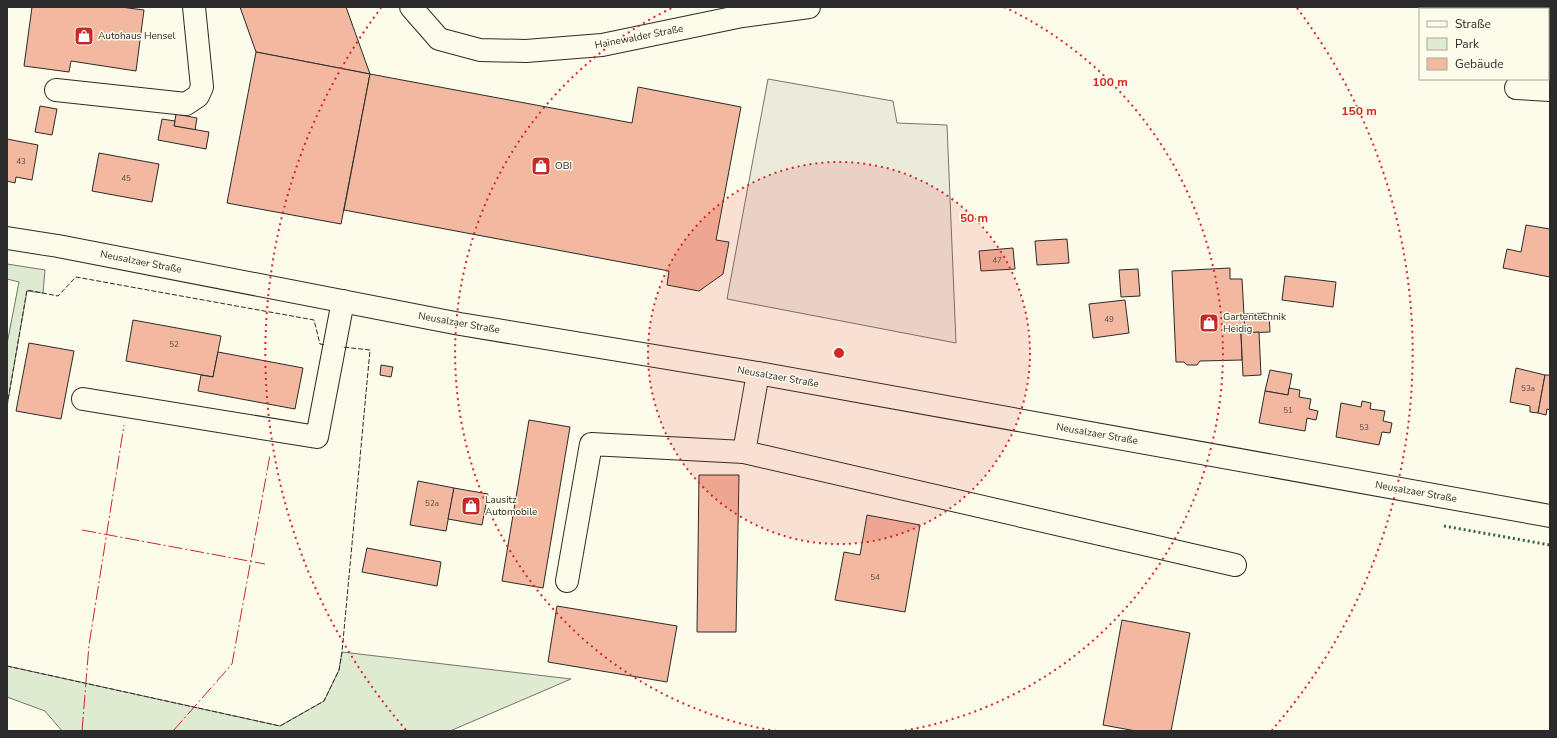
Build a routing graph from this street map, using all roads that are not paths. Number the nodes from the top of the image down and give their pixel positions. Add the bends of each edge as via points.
1 (194, 7) edge
2 (410, 7) edge
3 (809, 7) edge
4 (1516, 88) dead end
5 (56, 90) dead end
6 (1550, 90) edge
7 (7, 238) edge
8 (343, 301) junction
9 (758, 373) junction
10 (83, 399) dead end
11 (744, 452) junction
12 (1550, 516) edge
13 (1235, 565) dead end
14 (567, 581) dead end

1 - 5 main road via 202,87 198,96 186,104
2 - 3 main road, Hainewalder Straße via 440,39 480,50 511,51 602,45 742,16
4 - 6 main road
7 - 8 main road, Neusalzaer Straße
8 - 9 main road, Neusalzaer Straße via 460,324
8 - 10 main road via 317,437
9 - 11 main road
9 - 12 main road, Neusalzaer Straße
11 - 13 main road
11 - 14 main road via 590,444

